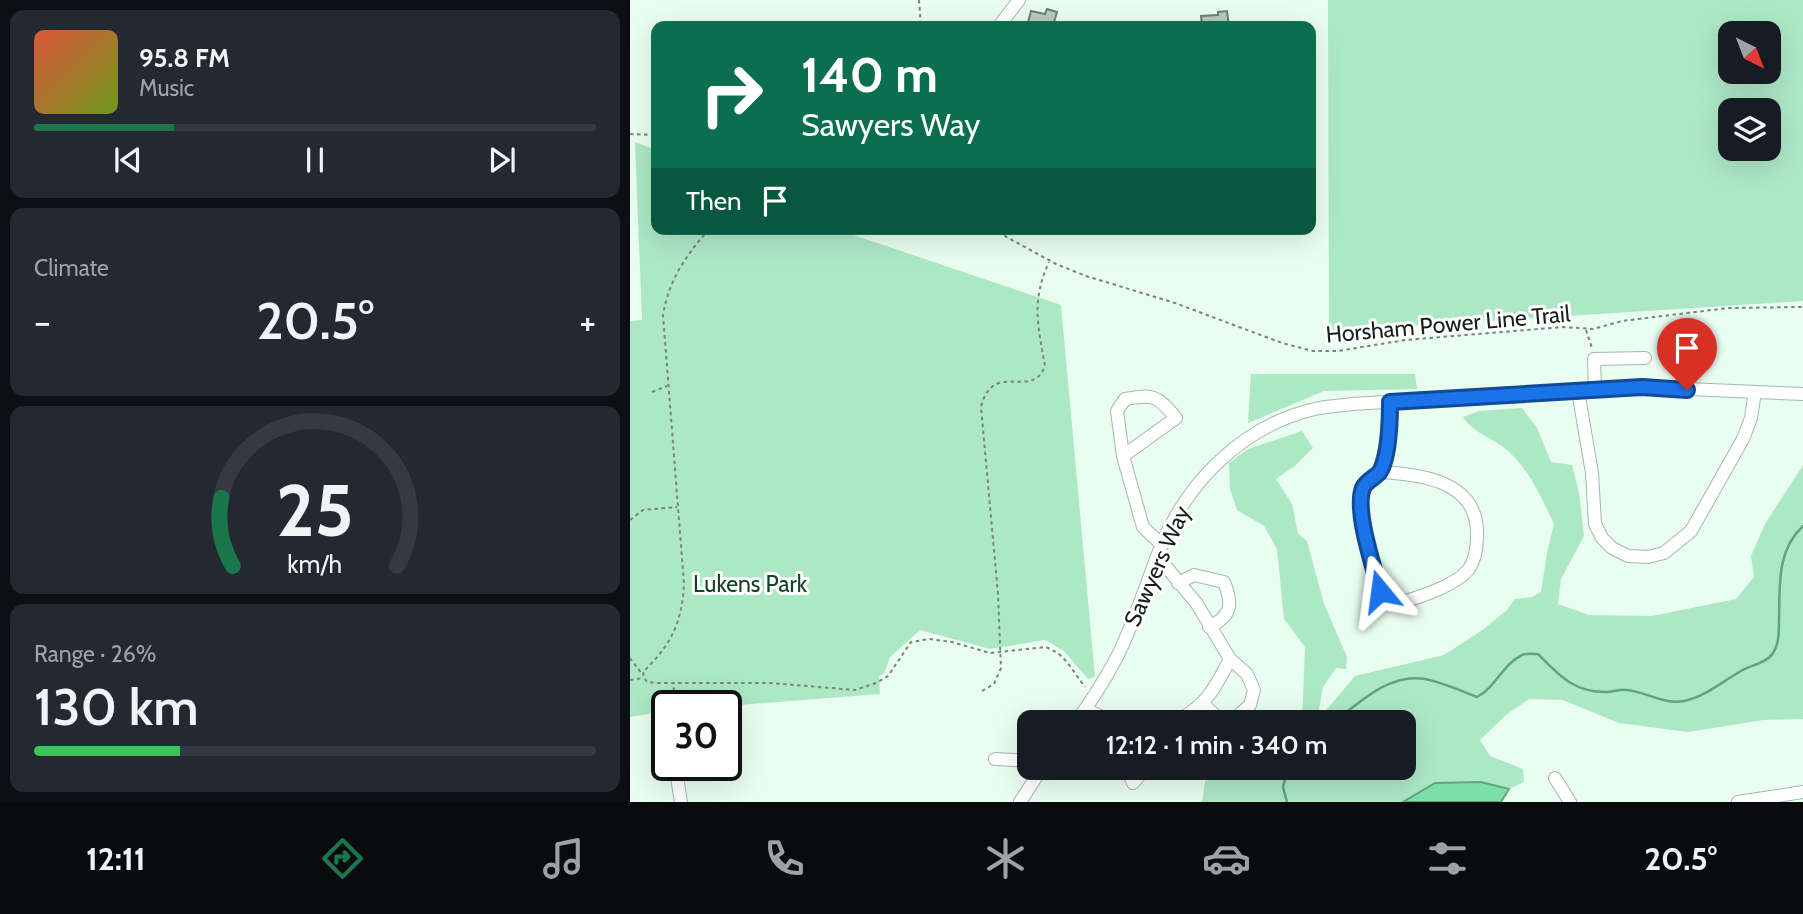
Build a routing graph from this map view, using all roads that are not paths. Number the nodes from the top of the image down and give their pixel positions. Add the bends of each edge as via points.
1 (1019, 0) edge
2 (1003, 21) edge
3 (1645, 358) dead end
4 (1595, 390) junction
5 (1578, 391) junction
6 (1755, 392) junction
7 (1803, 394) edge
8 (1390, 402) junction
9 (1123, 456) junction
10 (1379, 472) junction
11 (1160, 551) junction
12 (1178, 583) junction
13 (1209, 627) junction
14 (1230, 659) junction
15 (1203, 704) junction
16 (1085, 709) edge
17 (1193, 710) edge
18 (995, 759) dead end
19 (1017, 760) edge
20 (1555, 778) dead end
21 (1034, 780) edge
22 (678, 781) edge
23 (1798, 796) edge
24 (681, 802) edge
25 (1020, 802) edge
26 (1570, 802) edge
27 (1738, 802) edge

1 - 2 street
3 - 4 street via 1594,359
4 - 5 street, Sawyers Way
4 - 6 street, Sawyers Way via 1642,387
5 - 6 street via 1595,524 1612,548 1628,556 1648,557 1664,554 1691,531 1743,439
5 - 8 street, Sawyers Way
6 - 7 street, Sawyers Way
8 - 10 street via 1390,430
8 - 11 street, Sawyers Way via 1314,409 1259,431 1225,455 1196,485
9 - 9 street via 1117,411 1125,399 1148,395 1162,400 1176,418
9 - 11 street via 1143,527
10 - 10 street via 1363,488 1361,499 1365,539 1380,591 1400,603 1457,580 1474,561 1477,516 1472,506 1453,488 1437,481
11 - 12 street
11 - 16 street, Sawyers Way via 1118,655
12 - 13 street
12 - 13 street via 1194,575 1224,582 1229,608 1223,620
13 - 14 street
14 - 15 street
14 - 15 street via 1247,674 1254,690 1250,705 1230,723
15 - 17 street
18 - 19 street
20 - 26 street
21 - 25 street
22 - 24 street
23 - 27 street

